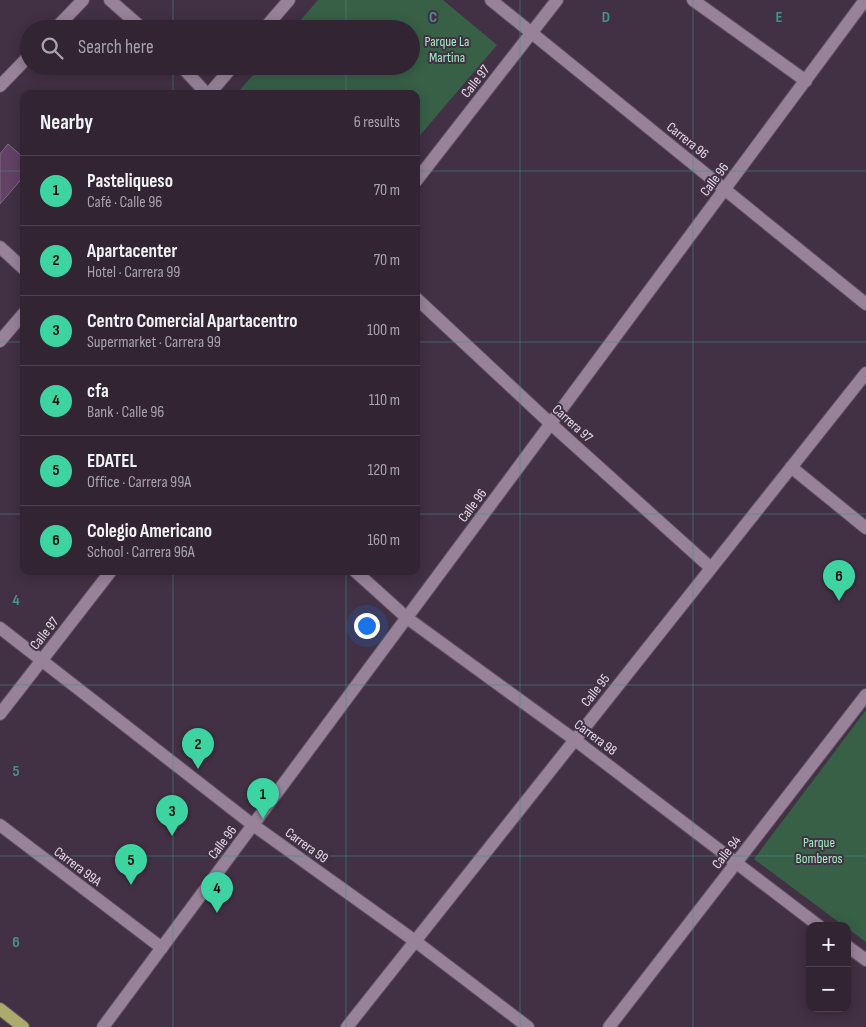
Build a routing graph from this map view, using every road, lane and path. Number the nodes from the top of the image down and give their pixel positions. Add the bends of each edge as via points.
1 (83, 0) edge
2 (110, 0) edge
3 (289, 0) edge
4 (491, 0) edge
5 (557, 0) edge
6 (693, 0) edge
7 (865, 0) edge
8 (64, 20) edge
9 (133, 20) edge
10 (272, 20) edge
11 (532, 33) junction
12 (20, 65) edge
13 (190, 75) edge
14 (225, 75) edge
15 (806, 80) junction
16 (0, 86) edge
17 (204, 90) edge
18 (212, 90) edge
19 (420, 176) edge
20 (725, 190) junction
21 (0, 247) edge
22 (20, 265) edge
23 (420, 302) edge
24 (866, 304) edge
25 (20, 318) edge
26 (0, 341) edge
27 (866, 373) edge
28 (551, 424) junction
29 (791, 467) junction
30 (866, 528) edge
31 (711, 568) junction
32 (108, 575) edge
33 (359, 575) edge
34 (407, 618) junction
35 (0, 628) edge
36 (41, 661) junction
37 (866, 695) edge
38 (0, 714) edge
39 (575, 740) junction
40 (253, 825) junction
41 (0, 826) edge
42 (736, 864) junction
43 (814, 922) edge
44 (415, 941) junction
45 (162, 948) junction
46 (851, 949) edge
47 (866, 960) edge
48 (0, 1009) edge
49 (24, 1027) edge
50 (103, 1027) edge
51 (347, 1027) edge
52 (528, 1027) edge
53 (609, 1027) edge

1 - 8 street
2 - 9 street
3 - 10 street
4 - 11 street, Carrera 96
5 - 11 street, Calle 97
6 - 15 street
7 - 15 street, Calle 96
11 - 19 street, Calle 97
11 - 20 street, Carrera 96
12 - 16 street
13 - 17 street
14 - 18 street
15 - 20 street, Calle 96
20 - 24 street, Carrera 96
20 - 28 street, Calle 96
21 - 22 street
23 - 28 street, Carrera 97
25 - 26 street
27 - 29 street, Calle 95
28 - 31 street, Carrera 97
28 - 34 street, Calle 96
29 - 30 street
29 - 31 street, Calle 95
31 - 39 street, Calle 95
32 - 36 street, Calle 97
33 - 34 street, Carrera 98
34 - 39 street, Carrera 98
34 - 40 street, Calle 96
35 - 36 street, Carrera 99
36 - 38 street, Calle 97
36 - 40 street, Carrera 99
37 - 42 street, Calle 94
39 - 42 street, Carrera 98
39 - 44 street, Calle 95
40 - 44 street, Carrera 99
40 - 45 street, Calle 96
41 - 45 street, Carrera 99A
42 - 43 street, Carrera 98
42 - 53 street, Calle 94
44 - 51 street, Calle 95
44 - 52 street, Carrera 99
45 - 50 street, Calle 96
46 - 47 street
48 - 49 main road

